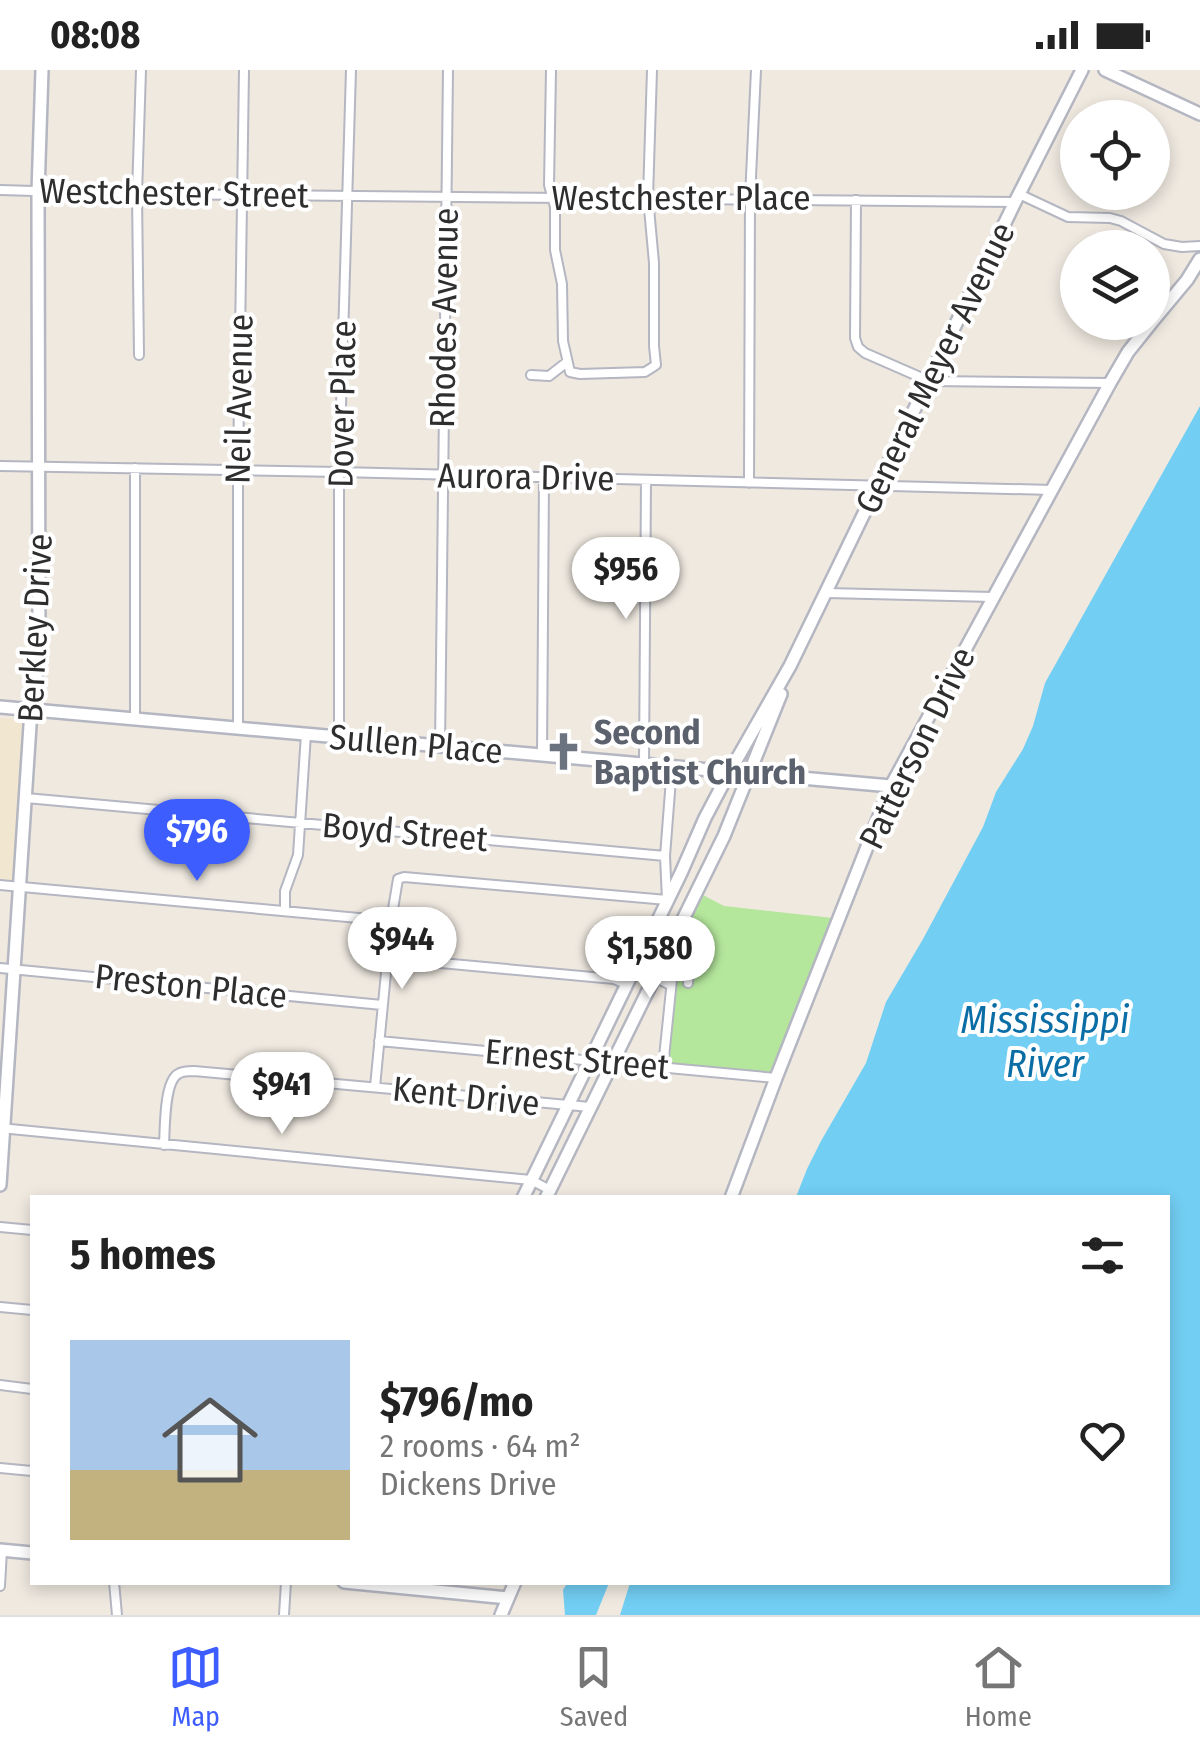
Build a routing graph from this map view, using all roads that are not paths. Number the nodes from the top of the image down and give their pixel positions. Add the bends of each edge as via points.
1 (42, 70) edge
2 (140, 70) edge
3 (244, 70) edge
4 (351, 70) edge
5 (448, 70) edge
6 (552, 70) edge
7 (652, 70) edge
8 (756, 70) edge
9 (1067, 70) edge
10 (1082, 70) edge
11 (1105, 70) edge
12 (1071, 91) junction
13 (1200, 114) edge
14 (0, 190) edge
15 (38, 192) junction
16 (137, 194) junction
17 (241, 194) junction
18 (347, 196) junction
19 (446, 197) junction
20 (552, 197) junction
21 (648, 197) junction
22 (750, 198) junction
23 (1017, 198) junction
24 (856, 200) junction
25 (1200, 246) edge
26 (1200, 260) edge
27 (1170, 301) edge
28 (1138, 340) edge
29 (139, 355) dead end
30 (567, 362) junction
31 (531, 376) dead end
32 (929, 381) junction
33 (1110, 383) junction
34 (0, 466) edge
35 (39, 466) junction
36 (136, 468) junction
37 (238, 470) junction
38 (339, 472) junction
39 (442, 475) junction
40 (544, 478) junction
41 (646, 480) junction
42 (748, 483) junction
43 (879, 486) junction
44 (1052, 490) junction
45 (826, 593) junction
46 (993, 597) junction
47 (790, 666) junction
48 (0, 707) edge
49 (31, 710) junction
50 (134, 719) junction
51 (238, 728) junction
52 (306, 734) junction
53 (339, 738) junction
54 (440, 746) junction
55 (542, 755) junction
56 (644, 764) junction
57 (672, 766) junction
58 (730, 772) junction
59 (748, 774) junction
60 (891, 786) junction
61 (26, 798) junction
62 (300, 822) junction
63 (665, 856) junction
64 (682, 873) junction
65 (698, 884) junction
66 (0, 886) edge
67 (20, 887) junction
68 (667, 900) junction
69 (285, 910) junction
70 (390, 921) junction
71 (674, 935) junction
72 (387, 958) junction
73 (635, 967) junction
74 (0, 968) edge
75 (15, 969) junction
76 (654, 977) junction
77 (626, 984) junction
78 (670, 984) junction
79 (688, 984) dead end
80 (382, 1005) junction
81 (379, 1041) junction
82 (5, 1050) edge
83 (590, 1060) junction
84 (612, 1062) junction
85 (663, 1067) junction
86 (776, 1078) junction
87 (375, 1087) junction
88 (567, 1106) junction
89 (590, 1107) junction
90 (2, 1128) edge
91 (164, 1145) junction
92 (531, 1180) junction
93 (0, 1185) edge
94 (548, 1194) edge
95 (524, 1195) edge
96 (732, 1195) edge
97 (0, 1227) edge
98 (30, 1230) edge
99 (0, 1307) edge
100 (30, 1310) edge
101 (0, 1386) edge
102 (30, 1389) edge
103 (0, 1468) edge
104 (30, 1471) edge
105 (1, 1550) edge
106 (30, 1553) edge
107 (114, 1585) edge
108 (286, 1585) edge
109 (380, 1585) edge
110 (514, 1585) edge
111 (0, 1586) edge
112 (508, 1598) junction
113 (116, 1615) edge
114 (284, 1615) edge
115 (502, 1615) edge

1 - 15 street, Berkley Drive
2 - 16 street
3 - 17 street, Neil Avenue
4 - 18 street, Dover Place
5 - 19 street, Rhodes Avenue
6 - 20 street
7 - 21 street
8 - 22 street
9 - 12 street
10 - 12 street, General Meyer Avenue
11 - 13 street
12 - 23 street, General Meyer Avenue
14 - 15 street, Westchester Street
15 - 16 street, Westchester Street
15 - 35 street, Berkley Drive
16 - 17 street, Westchester Street
16 - 29 street
17 - 18 street, Westchester Street
17 - 37 street, Neil Avenue
18 - 19 street, Westchester Place
18 - 38 street, Dover Place
19 - 20 street, Westchester Place
19 - 39 street, Rhodes Avenue
20 - 21 street, Westchester Place
20 - 30 street
21 - 22 street, Westchester Place
21 - 30 street via 656,365 644,372 574,374
22 - 24 street, Westchester Place
22 - 42 street
23 - 24 street, Westchester Place
23 - 25 street, Westchester Place via 1068,217 1121,221 1164,244
23 - 32 street, General Meyer Avenue
24 - 32 street via 858,347
26 - 27 street, Patterson Drive
28 - 33 street, Patterson Drive
30 - 31 street via 549,376
32 - 33 street
32 - 43 street, General Meyer Avenue
33 - 44 street, Patterson Drive
34 - 35 street, Aurora Drive
35 - 36 street, Aurora Drive
35 - 49 street, Berkley Drive via 40,658
36 - 37 street, Aurora Drive
36 - 50 street
37 - 38 street, Aurora Drive
37 - 51 street, Neil Avenue
38 - 39 street, Aurora Drive
38 - 53 street, Dover Place
39 - 40 street, Aurora Drive
39 - 54 street, Rhodes Avenue
40 - 41 street, Aurora Drive
40 - 55 street
41 - 42 street, Aurora Drive
41 - 56 street
42 - 43 street, Aurora Drive
43 - 44 street, Aurora Drive
43 - 45 street, General Meyer Avenue
44 - 46 street, Patterson Drive
45 - 46 street
45 - 47 street, General Meyer Avenue
46 - 60 street, Patterson Drive
47 - 58 street, General Meyer Avenue
47 - 59 street, General Meyer Avenue
48 - 49 street, Sullen Place
49 - 50 street, Sullen Place
49 - 61 street, Berkley Drive
50 - 51 street, Sullen Place
51 - 52 street, Sullen Place
52 - 53 street, Sullen Place
52 - 62 street
53 - 54 street, Sullen Place
54 - 55 street, Sullen Place
55 - 56 street, Sullen Place
56 - 57 street, Sullen Place
57 - 58 street, Sullen Place
57 - 63 street
58 - 59 street, Sullen Place
58 - 64 street, General Meyer Avenue
59 - 60 street, Sullen Place
59 - 65 street, General Meyer Avenue
60 - 86 street, Patterson Drive
61 - 62 street, Boyd Street
61 - 67 street, Berkley Drive
62 - 63 street, Boyd Street
62 - 69 street
63 - 68 street
64 - 65 street
64 - 68 street, General Meyer Avenue
65 - 71 street, General Meyer Avenue
66 - 67 street
67 - 69 street
67 - 75 street, Berkley Drive
68 - 70 street via 411,877 396,882
68 - 73 street, General Meyer Avenue
69 - 70 street
70 - 72 street
71 - 76 street, General Meyer Avenue
71 - 78 street
71 - 79 street via 689,948
72 - 77 street
72 - 80 street
73 - 76 street
73 - 77 street, General Meyer Avenue
74 - 75 street, Preston Place
75 - 80 street, Preston Place
75 - 82 street, Berkley Drive
76 - 78 street
76 - 84 street, General Meyer Avenue
77 - 83 street, General Meyer Avenue
78 - 85 street
80 - 81 street
81 - 83 street, Ernest Street
81 - 87 street
82 - 90 street, Berkley Drive
83 - 84 street, Ernest Street
83 - 88 street, General Meyer Avenue
84 - 85 street, Ernest Street
84 - 89 street, General Meyer Avenue
85 - 86 street, Ernest Street
86 - 96 street, Patterson Drive
87 - 88 street, Kent Drive
87 - 91 street, Kent Drive via 184,1072 168,1092
88 - 89 street, Kent Drive
88 - 92 street, General Meyer Avenue
89 - 94 street, General Meyer Avenue
90 - 91 street
90 - 93 street, Berkley Drive
91 - 92 street
92 - 94 street
92 - 95 street, General Meyer Avenue
97 - 98 street
99 - 100 street
101 - 102 street
103 - 104 street
105 - 106 street
105 - 111 street
107 - 113 street
108 - 114 street
109 - 112 street
110 - 112 street
112 - 115 street

